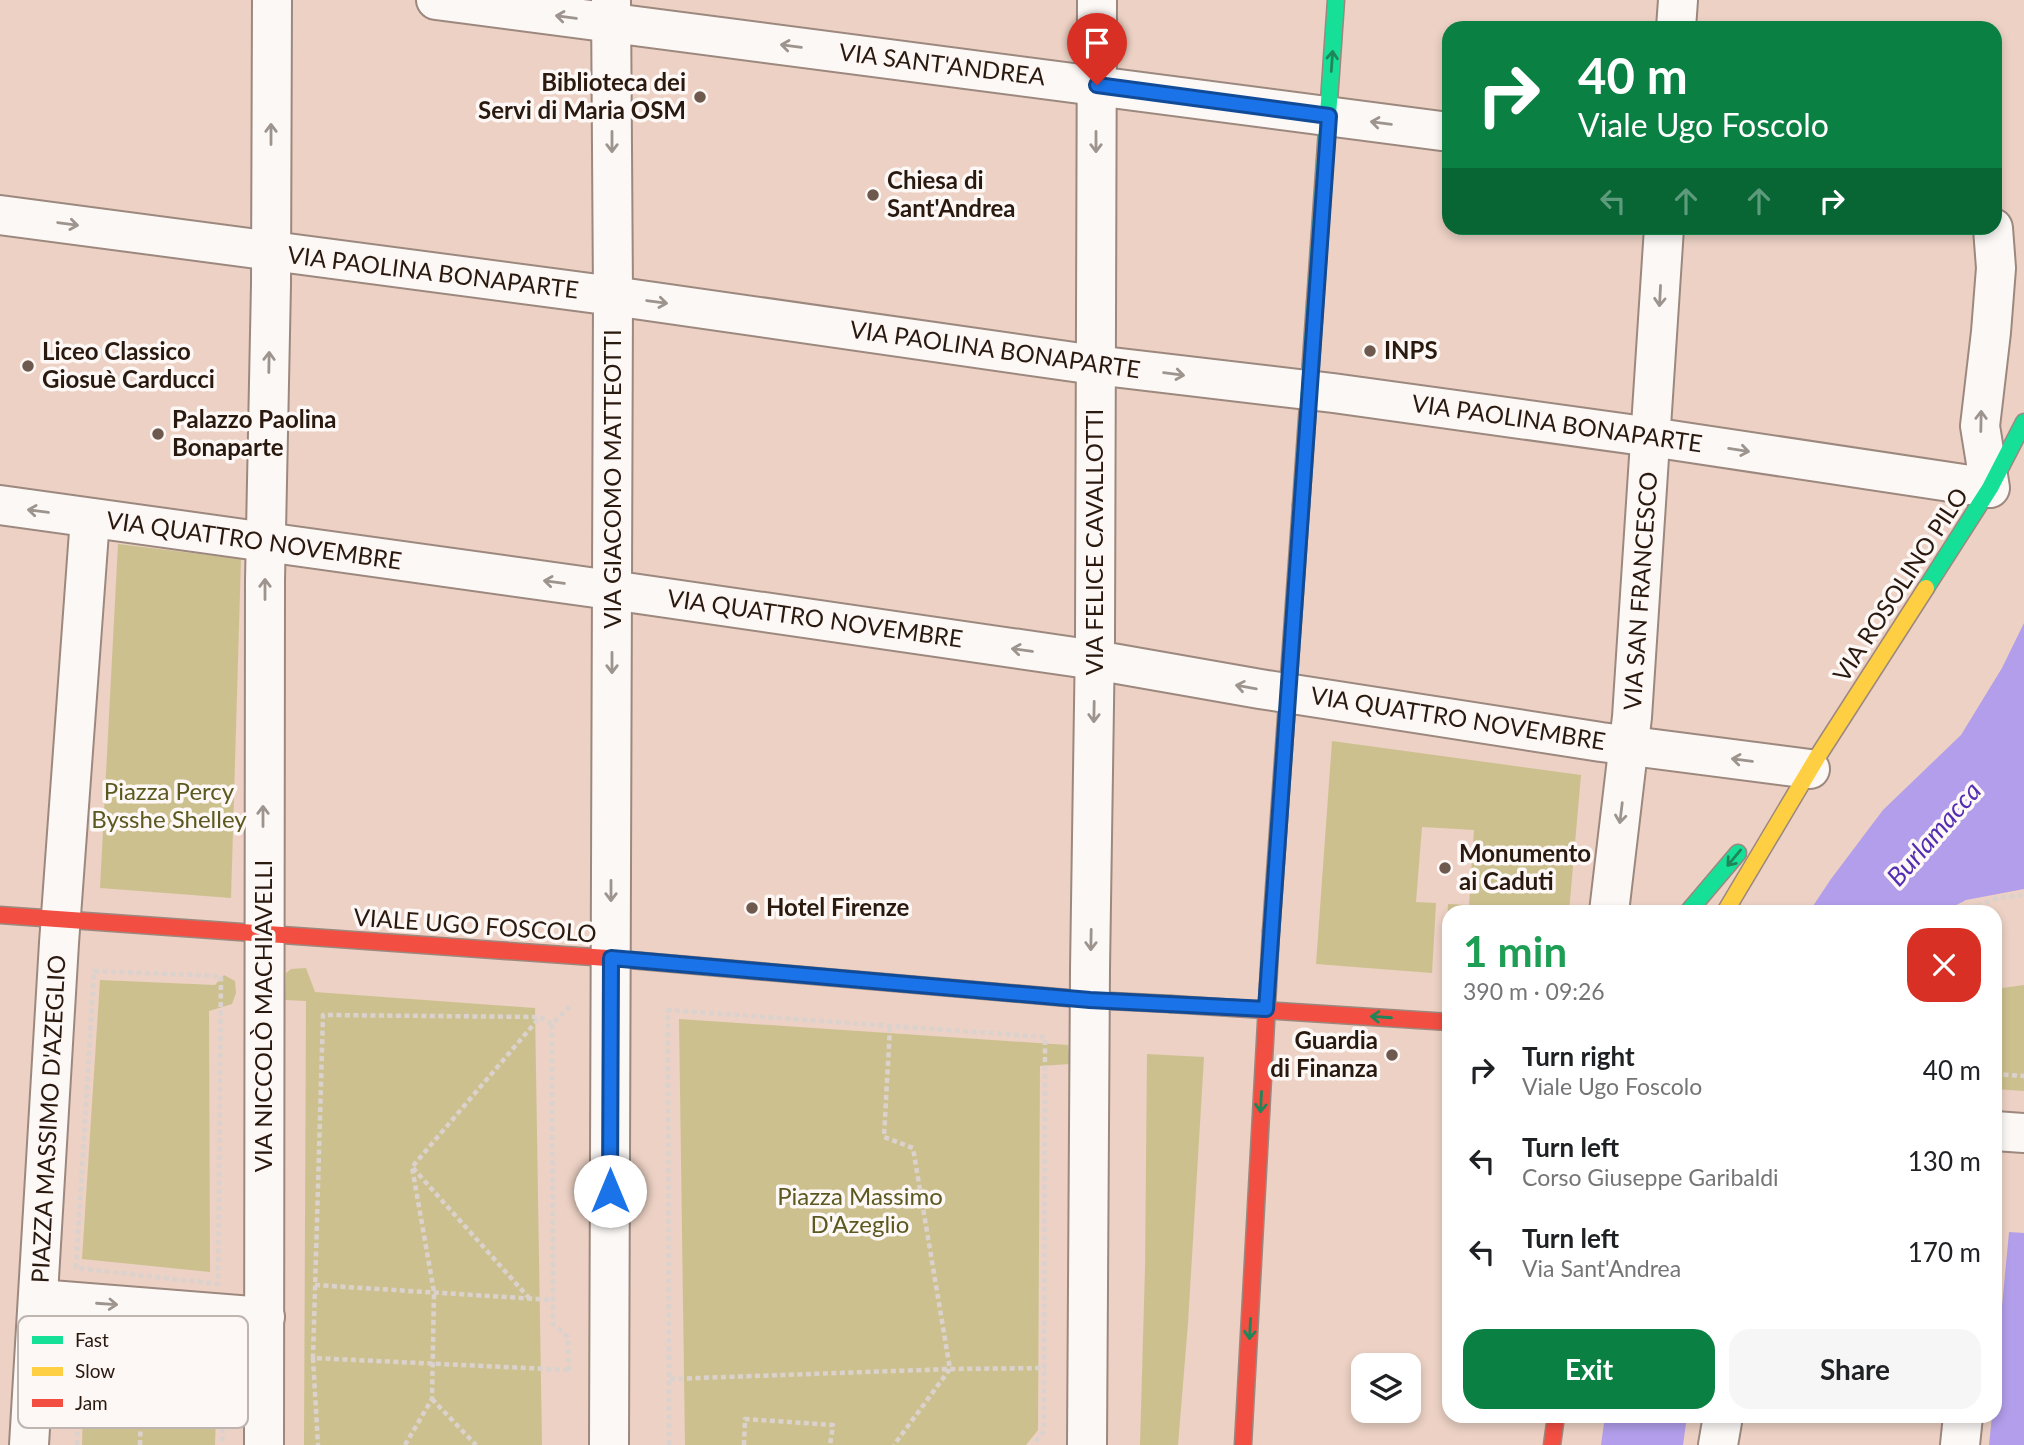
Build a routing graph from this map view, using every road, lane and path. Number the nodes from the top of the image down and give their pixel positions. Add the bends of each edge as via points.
1 (272, 0) edge
2 (436, 0) edge
3 (1097, 0) edge
4 (1336, 0) edge
5 (1678, 0) edge
6 (611, 11) edge
7 (1676, 21) edge
8 (1097, 85) junction
9 (1329, 116) junction
10 (1442, 131) edge
11 (0, 215) edge
12 (1664, 235) edge
13 (1994, 235) edge
14 (270, 251) junction
15 (614, 296) junction
16 (2008, 327) edge
17 (1095, 365) junction
18 (1309, 389) junction
19 (2024, 422) edge
20 (1651, 437) junction
21 (1990, 488) junction
22 (0, 505) edge
23 (90, 518) junction
24 (265, 542) junction
25 (612, 590) junction
26 (1095, 660) junction
27 (1289, 693) junction
28 (1629, 745) junction
29 (1810, 769) junction
30 (2024, 895) edge
31 (1610, 905) edge
32 (1694, 905) edge
33 (1729, 905) edge
34 (1980, 905) edge
35 (0, 915) edge
36 (61, 919) junction
37 (263, 934) junction
38 (611, 958) junction
39 (582, 996) dead end
40 (1090, 1000) junction
41 (1266, 1009) junction
42 (540, 1017) junction
43 (1442, 1021) edge
44 (552, 1024) junction
45 (890, 1027) junction
46 (2002, 1074) edge
47 (2024, 1076) edge
48 (2002, 1131) edge
49 (2024, 1133) edge
50 (412, 1167) junction
51 (76, 1268) joint
52 (315, 1285) junction
53 (434, 1292) junction
54 (38, 1299) junction
55 (529, 1299) junction
56 (554, 1300) junction
57 (37, 1316) edge
58 (265, 1317) junction
59 (313, 1358) junction
60 (432, 1363) junction
61 (1089, 1364) junction
62 (1045, 1368) junction
63 (950, 1369) junction
64 (569, 1370) junction
65 (670, 1379) junction
66 (570, 1383) dead end
67 (432, 1399) junction
68 (1555, 1423) edge
69 (1722, 1423) edge
70 (1963, 1423) edge
71 (264, 1445) edge
72 (318, 1445) edge
73 (405, 1445) edge
74 (476, 1445) edge
75 (609, 1445) edge
76 (669, 1445) edge
77 (744, 1445) edge
78 (831, 1445) edge
79 (894, 1445) edge
80 (1033, 1445) edge
81 (1087, 1445) edge
82 (1243, 1445) edge
83 (1552, 1445) edge
84 (1718, 1445) edge
85 (1961, 1445) edge

14 -> 1 street, VIA NICCOLÒ MACHIAVELLI
6 -> 2 street, VIA SANT'ANDREA
3 - 8 street, VIA FELICE CAVALLOTTI
9 -> 4 street
5 - 7 street
8 -> 6 street, VIA SANT'ANDREA
6 -> 15 street, VIA GIACOMO MATTEOTTI
8 - 9 street, VIA SANT'ANDREA
8 -> 17 street, VIA FELICE CAVALLOTTI
10 -> 9 street, VIA SANT'ANDREA
9 - 18 street
11 -> 14 street, VIA PAOLINA BONAPARTE
12 -> 20 street, VIA SAN FRANCESCO
13 - 16 street
14 - 15 street, VIA PAOLINA BONAPARTE
24 -> 14 street, VIA NICCOLÒ MACHIAVELLI
15 -> 17 street, VIA PAOLINA BONAPARTE
15 - 25 street, VIA GIACOMO MATTEOTTI
21 -> 16 street via 1980,426
17 -> 18 street, VIA PAOLINA BONAPARTE
17 - 26 street, VIA FELICE CAVALLOTTI
18 - 20 street, VIA PAOLINA BONAPARTE
18 - 27 street
19 - 21 street, VIA ROSOLINO PILO
20 -> 21 street, VIA PAOLINA BONAPARTE
20 - 28 street, VIA SAN FRANCESCO
21 - 29 street, VIA ROSOLINO PILO
23 -> 22 street, VIA QUATTRO NOVEMBRE
23 - 24 street, VIA QUATTRO NOVEMBRE
23 - 36 street, PIAZZA MASSIMO D'AZEGLIO
25 -> 24 street, VIA QUATTRO NOVEMBRE
37 -> 24 street, VIA NICCOLÒ MACHIAVELLI
26 -> 25 street, VIA QUATTRO NOVEMBRE
25 -> 38 street, VIA GIACOMO MATTEOTTI
27 -> 26 street, VIA QUATTRO NOVEMBRE
26 -> 40 street, VIA FELICE CAVALLOTTI
27 - 28 street, VIA QUATTRO NOVEMBRE
27 - 41 street
29 -> 28 street, VIA QUATTRO NOVEMBRE
28 -> 31 street, VIA SAN FRANCESCO
29 -> 32 street, VIA ROSOLINO PILO
29 - 33 street, VIA ROSOLINO PILO
30 - 34 path
35 - 36 street, VIALE UGO FOSCOLO
36 - 37 street, VIALE UGO FOSCOLO
36 - 54 street, PIAZZA MASSIMO D'AZEGLIO
37 - 38 street, VIALE UGO FOSCOLO
37 - 58 street, VIA NICCOLÒ MACHIAVELLI
38 - 40 street, VIALE UGO FOSCOLO
38 - 75 street
39 - 44 path
40 - 41 street, VIALE UGO FOSCOLO
40 - 61 street
43 -> 41 street, VIALE UGO FOSCOLO
41 -> 82 street
42 - 44 path
42 - 50 path
42 - 52 path via 323,1015
44 - 56 path
45 - 62 path via 1045,1037
45 - 63 path via 884,1137 913,1149
45 - 65 path via 668,1010
46 - 47 path
48 - 49 street
50 - 53 path
50 - 55 path
51 - 51 path via 94,971 221,976 218,1284
52 - 53 path
52 - 59 path
53 - 55 path
53 - 60 path
54 - 57 street, PIAZZA MASSIMO D'AZEGLIO
54 -> 58 street
55 - 56 path
56 - 64 path via 553,1324 568,1337
58 - 71 street, VIA NICCOLÒ MACHIAVELLI
59 - 60 path
59 - 72 path
60 - 64 path
60 - 67 path
61 - 62 path
61 - 81 street
62 - 63 path
62 - 80 path via 1044,1431
63 - 65 path
63 - 79 path
64 - 66 path
65 - 76 path
67 - 73 path
67 - 74 path
68 - 83 street
69 - 84 street
70 - 85 street
77 - 78 path via 745,1419 833,1425

